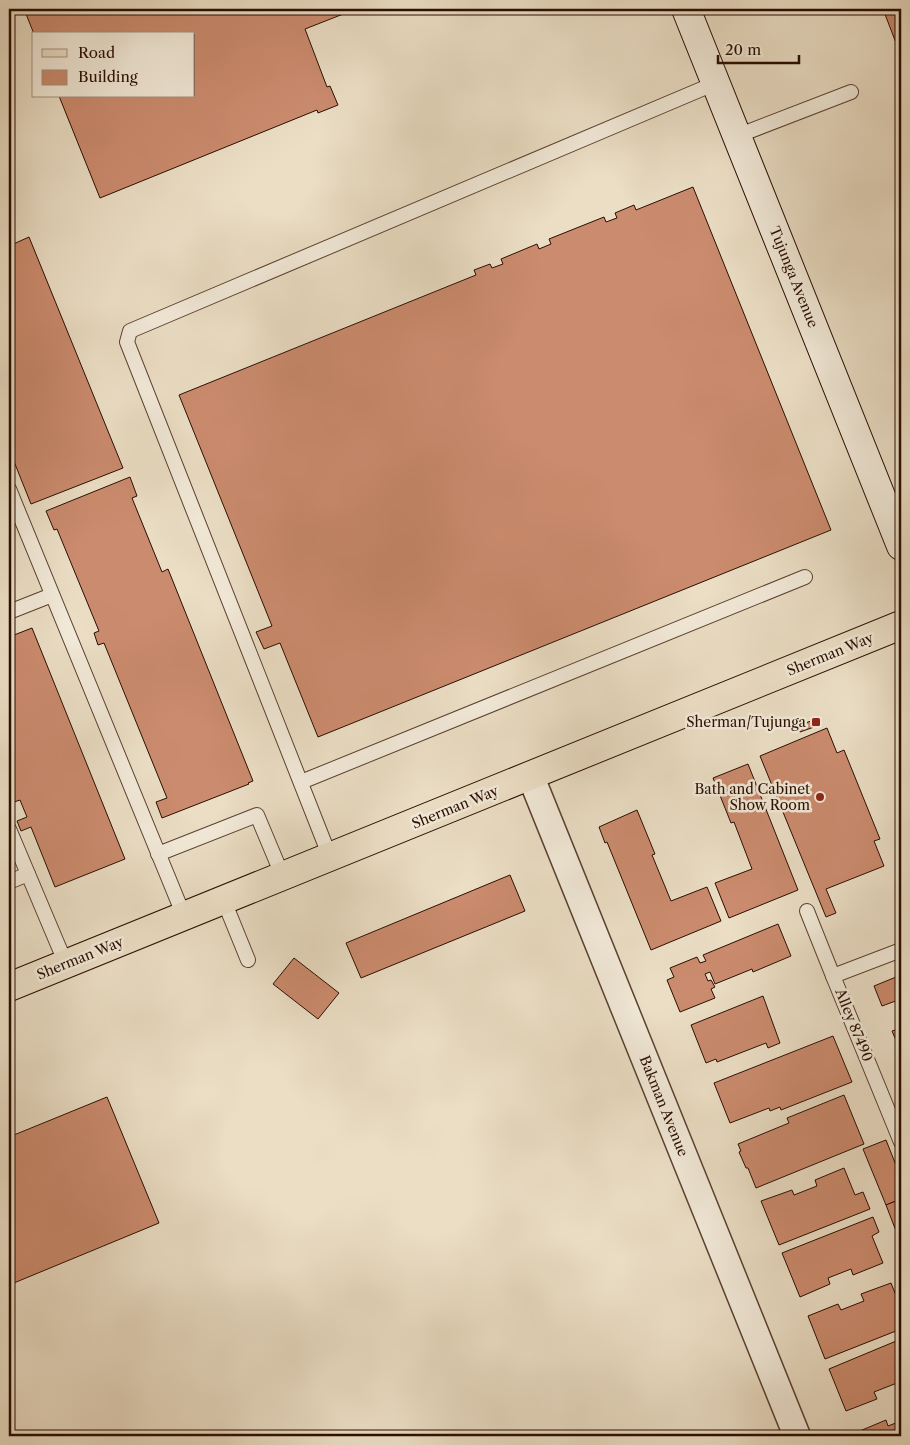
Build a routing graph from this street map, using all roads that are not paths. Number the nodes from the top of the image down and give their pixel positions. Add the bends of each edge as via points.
1 (686, 9) edge
2 (716, 83) junction
3 (851, 92) dead end
4 (737, 136) junction
5 (9, 489) edge
6 (901, 546) edge
7 (805, 577) dead end
8 (52, 595) junction
9 (9, 612) edge
10 (901, 625) edge
11 (531, 777) junction
12 (301, 782) junction
13 (9, 828) edge
14 (158, 854) junction
15 (330, 857) junction
16 (28, 874) junction
17 (283, 877) junction
18 (9, 882) edge
19 (224, 901) junction
20 (806, 911) dead end
21 (184, 916) junction
22 (901, 950) edge
23 (248, 960) dead end
24 (66, 964) junction
25 (833, 976) junction
26 (9, 987) edge
27 (901, 1142) edge
28 (797, 1436) edge

1 - 2 street, Tujunga Avenue
2 - 4 street, Tujunga Avenue
2 - 12 lane via 130,331 127,342
3 - 4 lane
4 - 6 street, Tujunga Avenue
5 - 8 lane
7 - 12 lane
8 - 9 lane
8 - 14 lane
10 - 11 main road, Sherman Way
11 - 15 main road, Sherman Way
11 - 28 street, Bakman Avenue
12 - 15 lane
13 - 16 lane
14 - 17 lane via 257,815
14 - 21 lane
15 - 17 main road, Sherman Way
16 - 18 lane
16 - 24 lane
17 - 19 main road, Sherman Way
19 - 21 main road, Sherman Way
19 - 23 lane
20 - 25 lane
21 - 24 main road, Sherman Way
22 - 25 lane, Alley 87490
24 - 26 main road, Sherman Way
25 - 27 lane, Alley 87490

